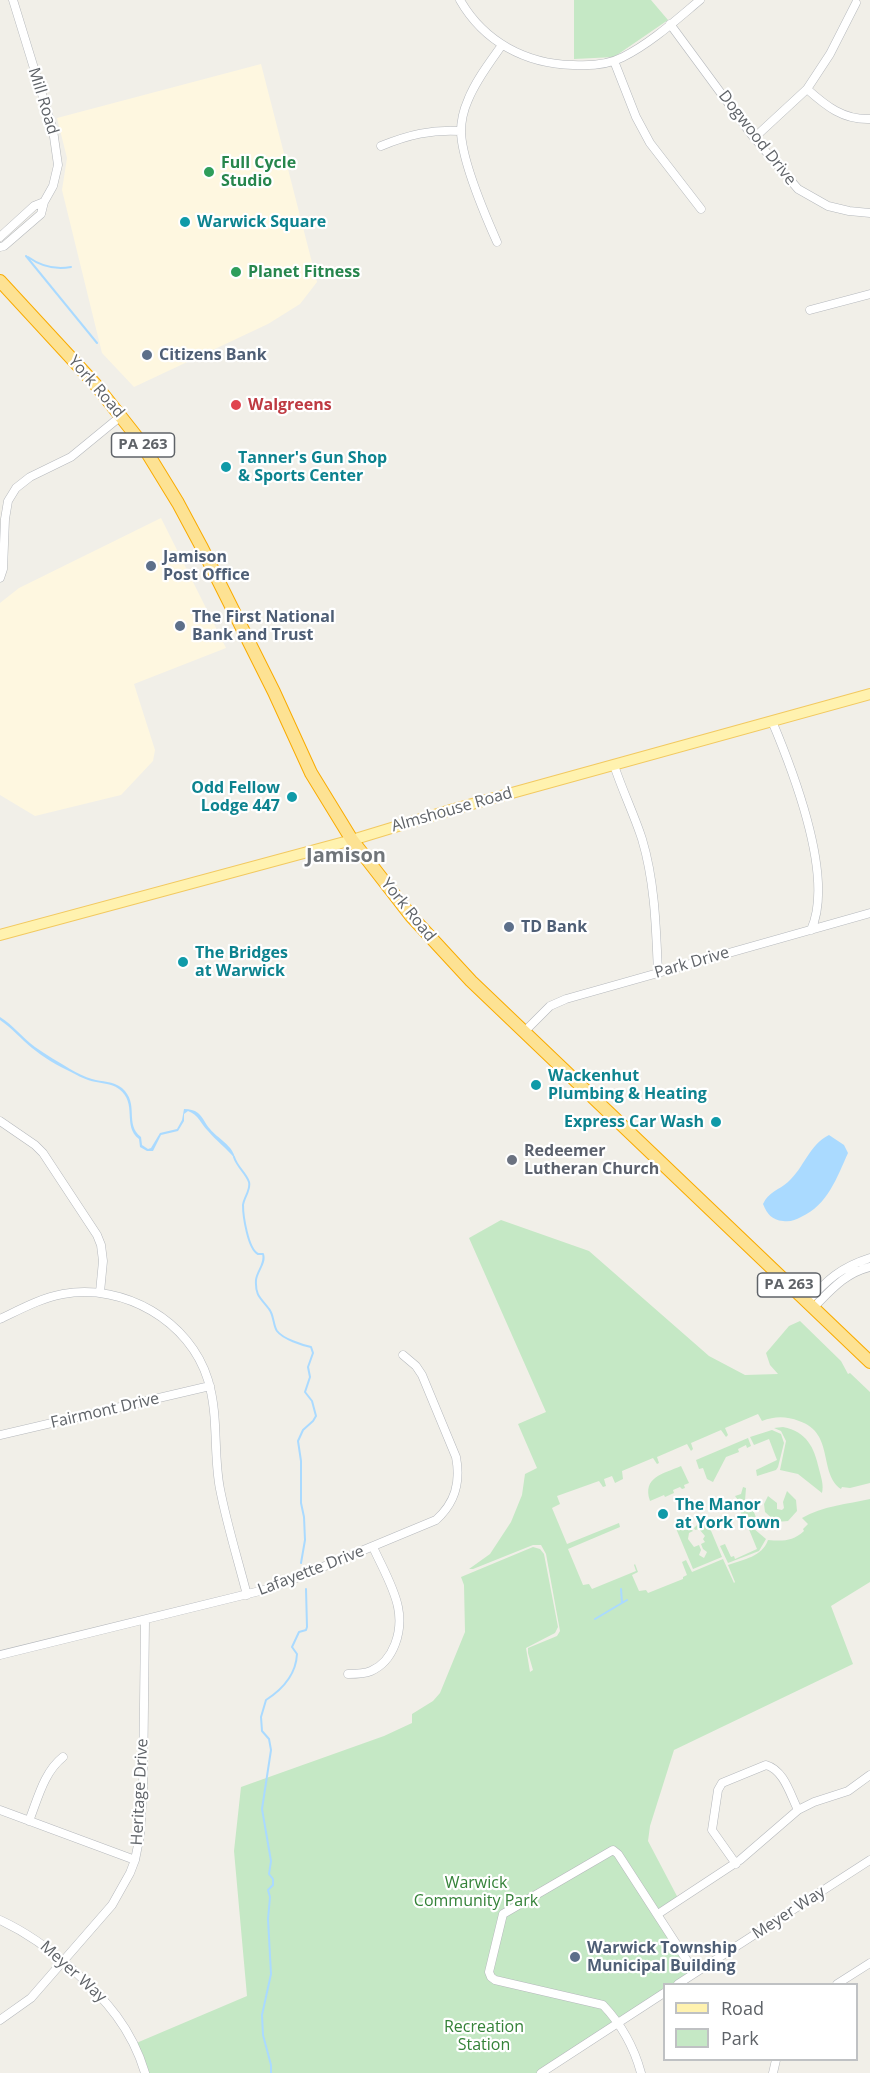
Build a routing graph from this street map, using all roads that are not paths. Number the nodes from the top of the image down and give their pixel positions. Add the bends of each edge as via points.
1 (13, 0) edge
2 (460, 0) edge
3 (700, 0) edge
4 (856, 3) dead end
5 (670, 24) junction
6 (502, 45) junction
7 (615, 61) junction
8 (807, 89) junction
9 (870, 119) edge
10 (461, 131) junction
11 (754, 138) junction
12 (381, 146) dead end
13 (44, 202) junction
14 (701, 209) dead end
15 (870, 213) edge
16 (0, 237) edge
17 (497, 242) dead end
18 (0, 248) edge
19 (0, 282) edge
20 (870, 294) edge
21 (810, 310) dead end
22 (121, 416) junction
23 (0, 578) edge
24 (870, 694) edge
25 (772, 721) junction
26 (614, 765) junction
27 (352, 840) junction
28 (870, 913) edge
29 (811, 930) junction
30 (0, 935) edge
31 (658, 973) junction
32 (524, 1032) junction
33 (0, 1122) edge
34 (870, 1258) edge
35 (870, 1267) edge
36 (100, 1292) junction
37 (810, 1305) junction
38 (0, 1319) edge
39 (403, 1355) dead end
40 (870, 1362) edge
41 (210, 1386) junction
42 (0, 1435) edge
43 (373, 1547) junction
44 (248, 1596) junction
45 (145, 1621) junction
46 (0, 1655) edge
47 (348, 1674) dead end
48 (63, 1756) dead end
49 (870, 1775) edge
50 (0, 1810) edge
51 (798, 1810) junction
52 (29, 1821) junction
53 (135, 1860) junction
54 (870, 1860) edge
55 (738, 1862) junction
56 (658, 1914) junction
57 (0, 1920) edge
58 (64, 1962) junction
59 (870, 1963) edge
60 (695, 1973) junction
61 (680, 1983) edge
62 (839, 1983) edge
63 (663, 1994) edge
64 (0, 2020) edge
65 (617, 2024) junction
66 (145, 2073) edge
67 (541, 2073) edge
68 (641, 2073) edge

1 - 13 street, Mill Road via 57,150 57,177
2 - 6 street via 483,31
3 - 5 street
4 - 8 street
5 - 7 street
5 - 11 street, Dogwood Drive
6 - 7 street via 523,56 563,65
6 - 10 street via 466,103
7 - 14 street via 650,142
8 - 9 street via 843,116
8 - 11 street
10 - 12 street via 421,132
10 - 17 street
11 - 15 street, Dogwood Drive via 792,183 811,198 837,209
13 - 16 street, Mill Road via 34,206
13 - 18 street, Mill Road via 41,214
19 - 22 highway, York Road / PA 263
20 - 21 street
22 - 23 street via 71,457 16,488 8,501
22 - 27 highway, York Road / PA 263 via 178,503 311,773
24 - 25 main road, Almshouse Road
25 - 26 main road, Almshouse Road
25 - 29 street via 793,769 809,827 818,901
26 - 27 main road, Almshouse Road
26 - 31 street via 646,858 655,909
27 - 30 main road, Almshouse Road
27 - 32 highway, York Road / PA 263 via 439,948
28 - 29 street, Park Drive
29 - 31 street, Park Drive
31 - 32 street, Park Drive via 555,1003
32 - 37 highway, York Road / PA 263
33 - 36 street via 43,1153 97,1235 103,1256
34 - 37 street via 838,1272
35 - 37 street via 849,1274
36 - 38 street via 72,1292 47,1298
36 - 41 street via 127,1298 172,1325 196,1355
37 - 40 highway, York Road / PA 263
39 - 43 street, Lafayette Drive via 422,1375 456,1457 458,1487 445,1512 436,1520
41 - 42 street, Fairmont Drive
41 - 44 street via 220,1488
43 - 44 street, Lafayette Drive
43 - 47 street via 394,1595 399,1630 393,1649 381,1664 369,1672
44 - 45 street, Lafayette Drive
45 - 46 street, Lafayette Drive
45 - 53 street, Heritage Drive via 142,1811
48 - 52 street via 48,1772
49 - 51 street via 848,1791
50 - 52 street
51 - 55 street
51 - 55 street via 779,1771 773,1767 766,1765 722,1783 712,1830
52 - 53 street
53 - 58 street, Heritage Drive via 118,1896
54 - 60 street, Meyer Way
55 - 56 street
56 - 60 street
56 - 65 street via 613,1850 503,1914 491,1977 603,2005
57 - 58 street, Meyer Way via 38,1941
58 - 64 street, Heritage Drive via 31,1998
58 - 66 street, Meyer Way via 102,1996 121,2020
59 - 62 street
60 - 61 street, Meyer Way
63 - 65 street
65 - 67 street
65 - 68 street via 632,2044

